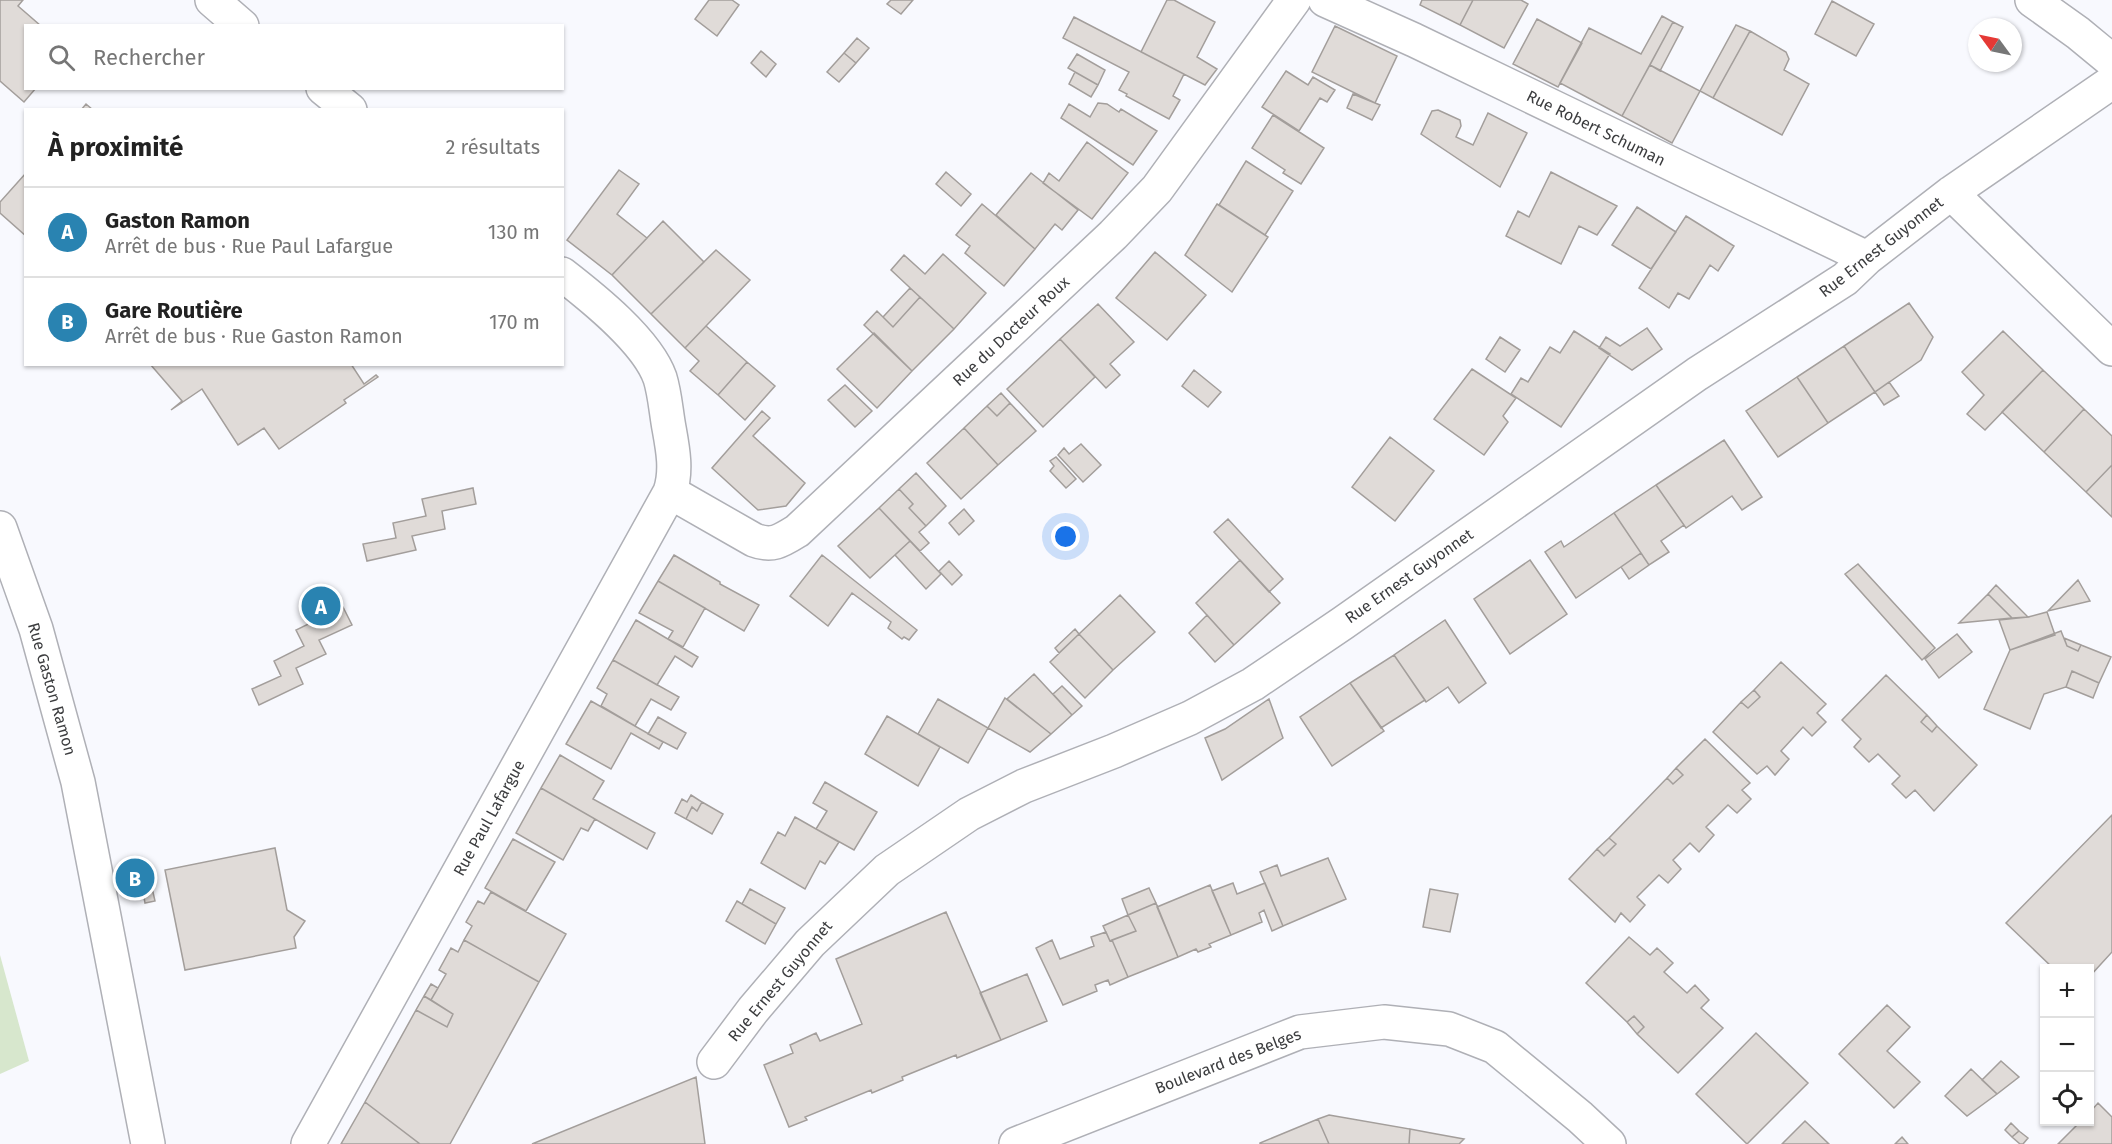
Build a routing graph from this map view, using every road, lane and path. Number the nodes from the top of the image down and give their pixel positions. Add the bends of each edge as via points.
1 (212, 0) edge
2 (1294, 0) edge
3 (1325, 0) edge
4 (2032, 0) edge
5 (240, 24) edge
6 (2112, 61) edge
7 (2112, 82) edge
8 (325, 90) edge
9 (348, 108) edge
10 (1951, 193) junction
11 (1867, 258) junction
12 (564, 276) edge
13 (2112, 349) edge
14 (670, 492) junction
15 (0, 528) edge
16 (714, 1062) dead end
17 (149, 1141) edge
18 (309, 1144) edge
19 (1016, 1144) edge
20 (1609, 1144) edge

1 - 5 street
2 - 14 street, Rue du Docteur Roux via 1157,189 1105,243 797,531 779,543 766,544
3 - 11 street, Rue Robert Schuman
4 - 6 street
7 - 10 street, Rue Ernest Guyonnet
8 - 9 street
10 - 11 street, Rue Ernest Guyonnet
10 - 13 street
11 - 16 street, Rue Ernest Guyonnet via 1845,279 1697,374 1253,684 1190,718 1024,786 969,814 887,870 810,943
12 - 14 street via 638,341 660,378 672,441 675,478
14 - 18 street, Rue Paul Lafargue
15 - 17 street, Rue Gaston Ramon via 36,629 78,782
19 - 20 street, Boulevard des Belges via 1300,1032 1384,1022 1449,1029 1495,1047

